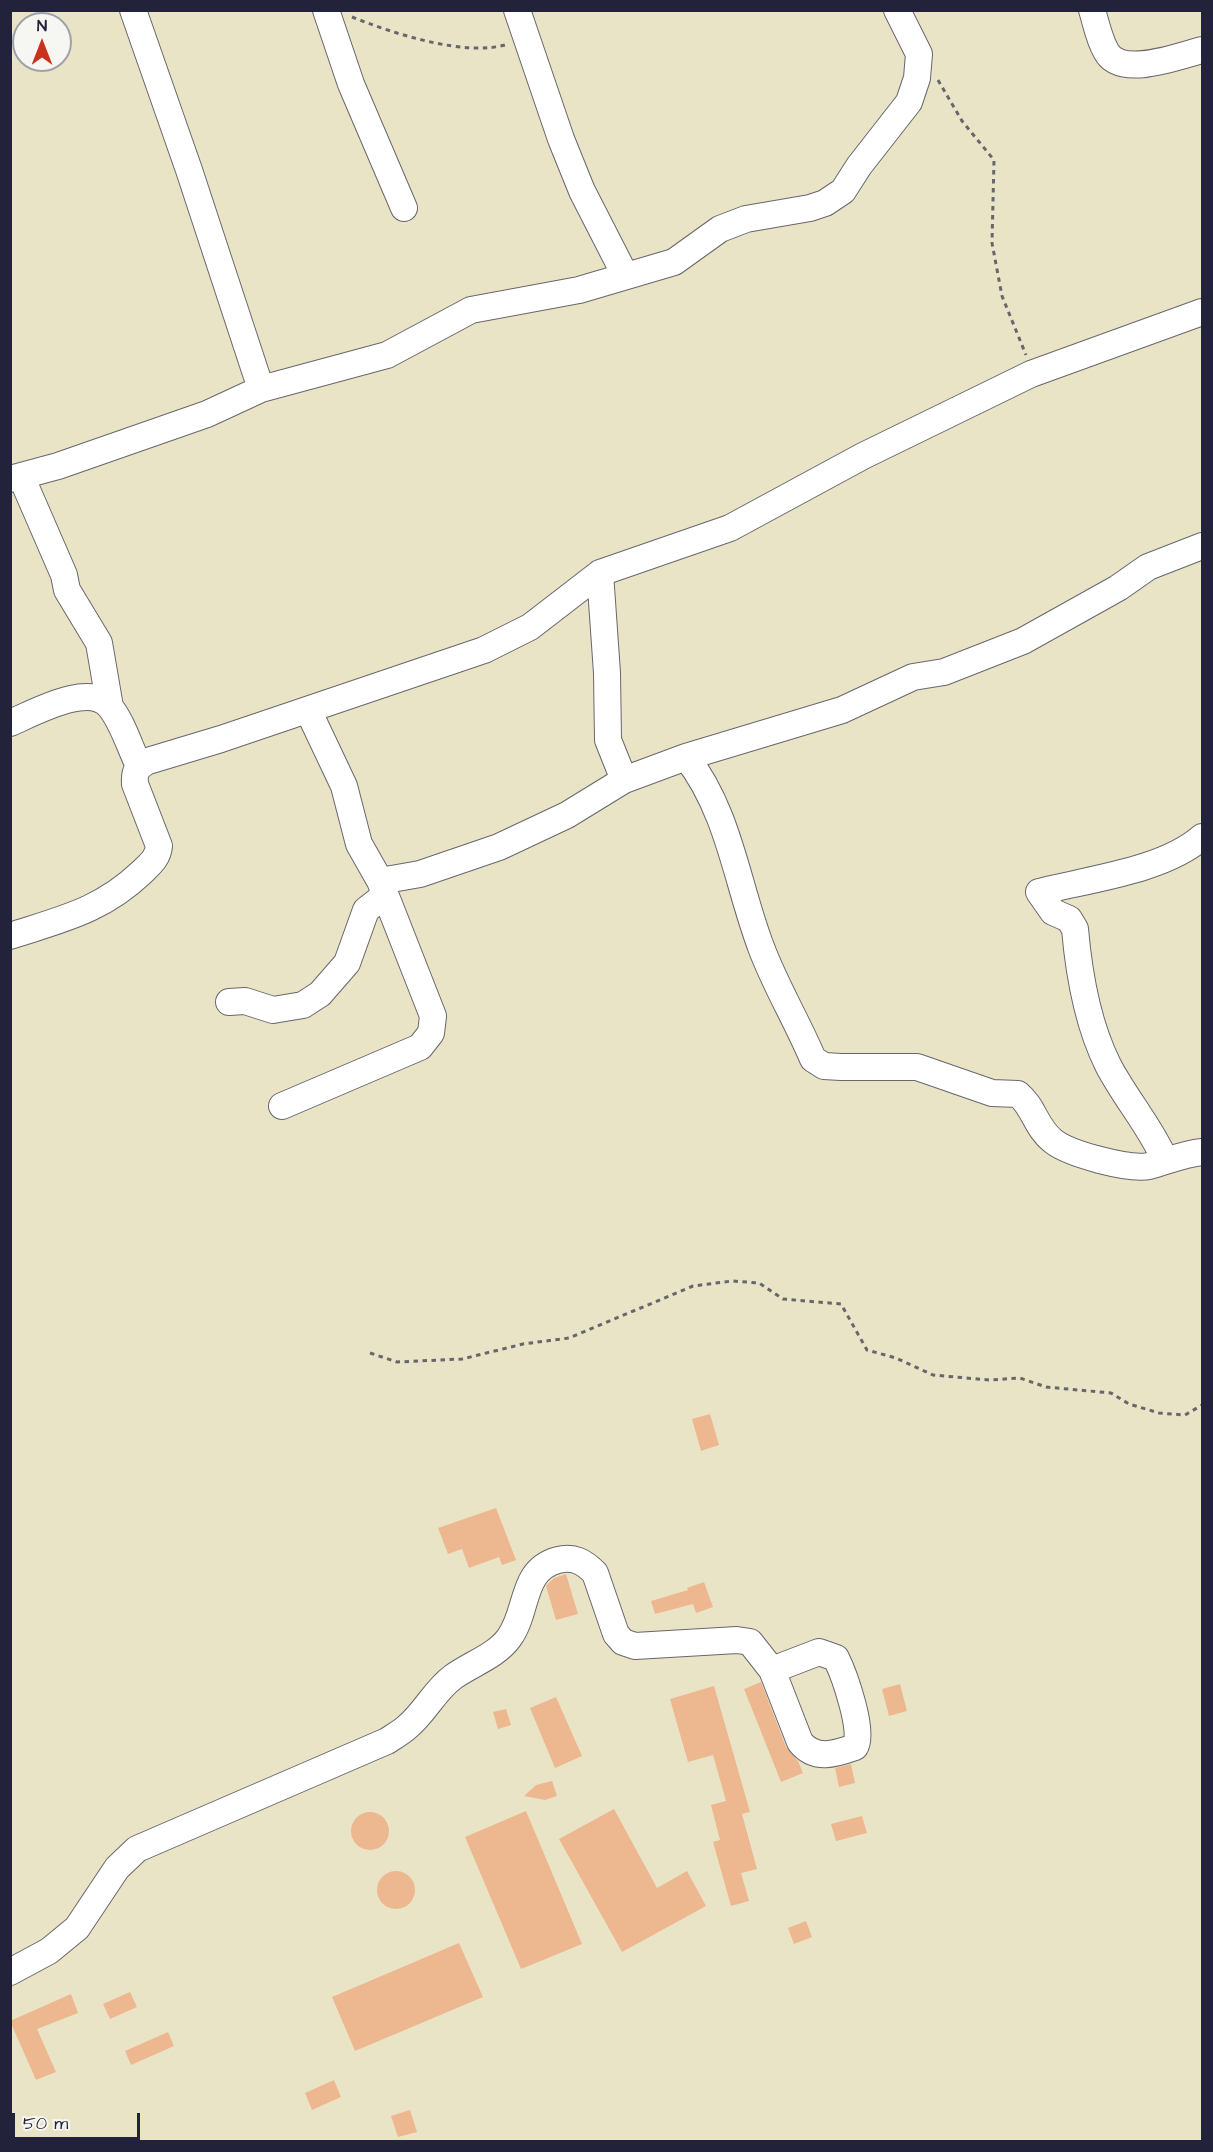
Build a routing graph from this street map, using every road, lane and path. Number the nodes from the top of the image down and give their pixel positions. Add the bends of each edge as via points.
1 (133, 10) edge
2 (518, 10) edge
3 (897, 10) edge
4 (1092, 10) edge
5 (335, 13) edge
6 (526, 38) junction
7 (1203, 50) edge
8 (920, 54) junction
9 (404, 208) dead end
10 (625, 276) junction
11 (1203, 312) edge
12 (1031, 374) junction
13 (261, 389) junction
14 (16, 478) edge
15 (1203, 546) edge
16 (600, 573) junction
17 (110, 707) junction
18 (308, 710) junction
19 (10, 723) edge
20 (686, 757) junction
21 (139, 766) junction
22 (624, 780) junction
23 (1203, 837) edge
24 (382, 889) junction
25 (10, 936) edge
26 (229, 1002) dead end
27 (282, 1106) dead end
28 (1203, 1152) edge
29 (1165, 1160) junction
30 (370, 1353) dead end
31 (1203, 1405) edge
32 (772, 1670) dead end
33 (10, 1972) edge

1 - 13 street
2 - 6 street
3 - 8 street
4 - 7 street via 1106,53 1122,64 1134,66
5 - 6 path via 401,34 473,50
5 - 9 street via 351,84
6 - 10 street via 582,191
8 - 10 street via 909,102 843,191 810,208 746,219 720,229 674,262
8 - 12 path via 962,121 994,160 992,243 1002,296 1022,341
10 - 13 street via 579,290 471,310 387,355
11 - 12 street
12 - 16 street via 863,456 730,528
13 - 14 street via 207,414
14 - 17 street via 64,575 67,590 99,643
15 - 20 street via 1148,567 1023,641 944,672 912,677 842,710
16 - 18 street via 530,627 484,650
16 - 22 street via 608,740
17 - 19 street via 100,699 86,696 68,699
17 - 21 street
18 - 21 street
18 - 24 street via 344,786 354,829
20 - 22 street
20 - 29 street via 710,792 761,947 813,1059 824,1066 917,1067 992,1093 1018,1094 1054,1143 1115,1164 1147,1166
21 - 25 street via 134,773 135,784 159,846 151,864 95,908
22 - 24 street via 567,815 499,847
23 - 29 street via 1187,850 1157,863 1038,892 1053,912 1069,920 1075,929 1084,998 1107,1063 1153,1134
24 - 26 street via 366,910 347,963 320,994 287,1009 273,1010 246,1001
24 - 27 street via 433,1016 431,1033 420,1047
28 - 29 street
30 - 31 path via 397,1362 462,1359 569,1338 693,1286 759,1283 783,1299 842,1304 867,1350 933,1375 989,1380 1020,1378 1046,1387 1111,1393 1129,1404 1159,1413 1185,1414
32 - 33 street via 750,1642 635,1646 623,1642 616,1634 595,1573 579,1560 565,1558 546,1563 532,1576 509,1638 496,1651 450,1679 407,1728 387,1741 137,1849 117,1868 77,1929 49,1951

